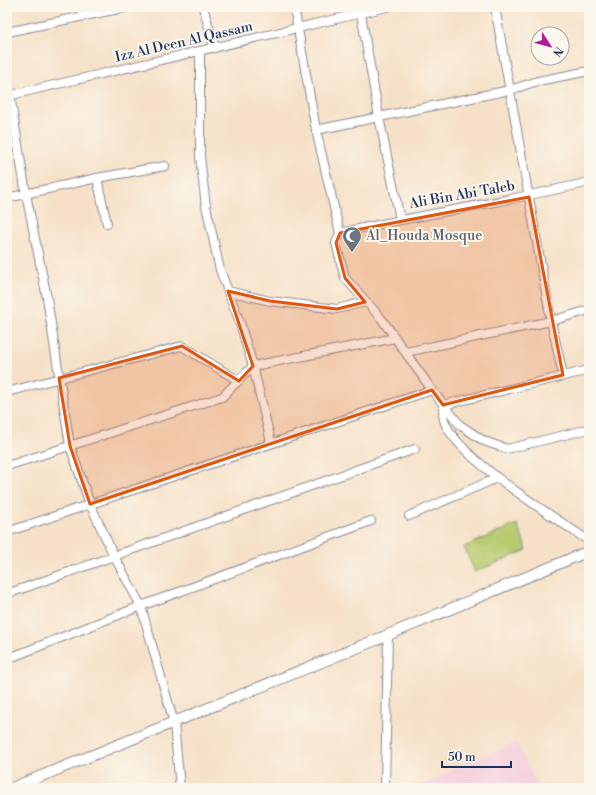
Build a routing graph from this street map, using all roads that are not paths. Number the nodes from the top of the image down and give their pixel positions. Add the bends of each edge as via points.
1 (128, 7) edge
2 (203, 7) edge
3 (294, 7) edge
4 (387, 7) edge
5 (495, 7) edge
6 (361, 14) junction
7 (299, 28) junction
8 (7, 32) edge
9 (215, 48) junction
10 (200, 51) junction
11 (589, 72) edge
12 (7, 77) edge
13 (510, 90) junction
14 (9, 95) edge
15 (379, 117) junction
16 (316, 130) junction
17 (165, 166) dead end
18 (97, 178) junction
19 (589, 182) edge
20 (26, 194) junction
21 (529, 197) junction
22 (7, 198) edge
23 (400, 220) junction
24 (107, 224) dead end
25 (340, 233) junction
26 (228, 291) junction
27 (365, 302) junction
28 (589, 310) edge
29 (550, 321) junction
30 (395, 338) junction
31 (406, 352) junction
32 (253, 366) junction
33 (589, 370) edge
34 (563, 375) junction
35 (59, 378) junction
36 (239, 381) junction
37 (432, 390) junction
38 (7, 392) edge
39 (443, 405) junction
40 (589, 429) edge
41 (271, 442) junction
42 (70, 446) junction
43 (415, 449) dead end
44 (7, 466) edge
45 (497, 478) junction
46 (90, 504) junction
47 (410, 516) dead end
48 (371, 520) dead end
49 (7, 532) edge
50 (589, 541) edge
51 (589, 551) edge
52 (114, 556) junction
53 (7, 594) edge
54 (141, 606) junction
55 (388, 635) junction
56 (7, 659) edge
57 (174, 723) junction
58 (12, 788) edge
59 (180, 788) edge
60 (385, 788) edge

1 - 8 street
2 - 9 street
3 - 7 street
4 - 6 street, Izz Al Deen Al Qassam
5 - 13 street
6 - 7 street, Izz Al Deen Al Qassam
6 - 15 street
7 - 9 street, Izz Al Deen Al Qassam
7 - 16 street
9 - 10 street, Izz Al Deen Al Qassam
10 - 14 street, Izz Al Deen Al Qassam
10 - 26 street via 200,156 211,234
11 - 13 street via 538,81
12 - 14 street
13 - 15 street
13 - 21 street
14 - 20 street
15 - 16 street
15 - 23 street
16 - 25 street
17 - 18 street
18 - 20 street
18 - 24 street
19 - 21 street, Ali Bin Abi Taleb
20 - 22 street
20 - 35 street via 47,298
21 - 23 street, Ali Bin Abi Taleb
21 - 29 street
23 - 25 street, Ali Bin Abi Taleb
25 - 27 street via 336,243 345,278
26 - 27 street via 270,302 323,308 337,309
26 - 32 street
27 - 30 street via 381,318
28 - 29 street
29 - 31 street
29 - 34 street
30 - 31 street
30 - 32 street
31 - 37 street
32 - 36 street
32 - 41 street
33 - 34 street
34 - 39 street
35 - 36 street via 182,346
35 - 38 street
35 - 42 street
36 - 42 street via 222,397
37 - 39 street
37 - 41 street
39 - 40 street via 460,425 484,441 506,449
39 - 45 street via 444,420 456,440
41 - 46 street
42 - 44 street
42 - 46 street
43 - 52 street
45 - 47 street
45 - 50 street
46 - 49 street
46 - 52 street
48 - 54 street
51 - 55 street
52 - 53 street
52 - 54 street
54 - 56 street
54 - 57 street
55 - 57 street
55 - 60 street
57 - 58 street
57 - 59 street

